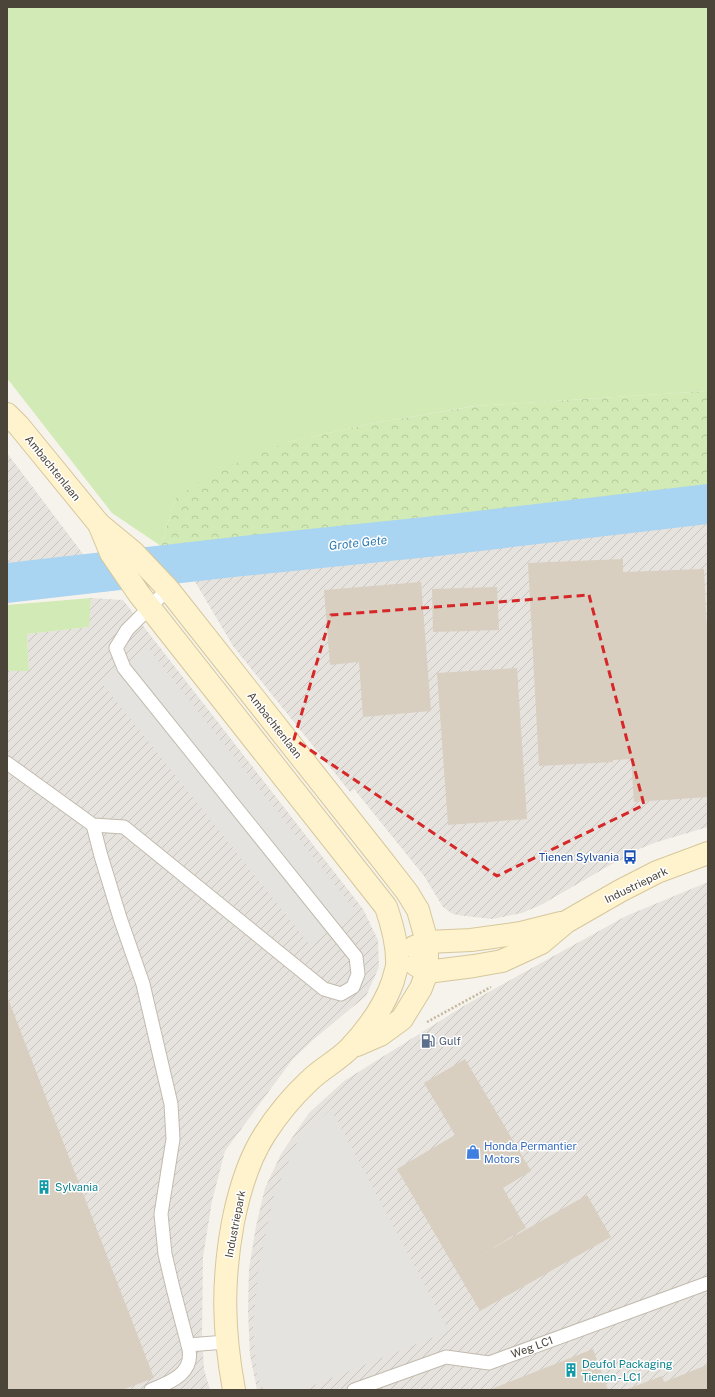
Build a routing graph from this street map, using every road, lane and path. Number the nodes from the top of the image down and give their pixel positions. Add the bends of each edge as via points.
1 (7, 414) edge
2 (99, 524) junction
3 (168, 589) junction
4 (144, 601) junction
5 (7, 763) edge
6 (94, 825) junction
7 (708, 853) edge
8 (566, 922) junction
9 (427, 942) junction
10 (397, 954) junction
11 (427, 972) junction
12 (348, 1049) junction
13 (708, 1283) edge
14 (226, 1342) junction
15 (188, 1345) junction
16 (151, 1390) edge
17 (234, 1390) edge
18 (354, 1390) edge

1 - 2 street, Ambachtenlaan
2 - 3 street, Ambachtenlaan via 133,552
2 - 4 street, Ambachtenlaan via 111,553
3 - 4 lane
3 - 9 street, Ambachtenlaan via 407,892 418,910
4 - 6 lane via 116,648 124,668 356,957 358,974 353,987 341,994 324,989 124,827
4 - 10 street, Ambachtenlaan via 386,908 394,930
5 - 6 lane
6 - 15 lane via 116,904 144,984 170,1104 173,1139 161,1214 165,1254
7 - 8 street, Industriepark via 657,872
8 - 9 street, Industriepark via 521,933 471,940
8 - 11 street, Industriepark via 541,943 502,961
9 - 10 street, Industriepark
9 - 11 street, Industriepark
10 - 11 street
10 - 12 street, Industriepark via 397,968 386,998 370,1025
11 - 12 street, Industriepark via 421,988 402,1019 380,1035
12 - 14 street, Industriepark via 310,1080 277,1116 253,1158 243,1183 230,1240 224,1294
13 - 18 lane, Weg LC1 via 488,1363 446,1357
14 - 15 lane
14 - 17 street, Industriepark
15 - 16 lane via 191,1353 185,1370 171,1382

